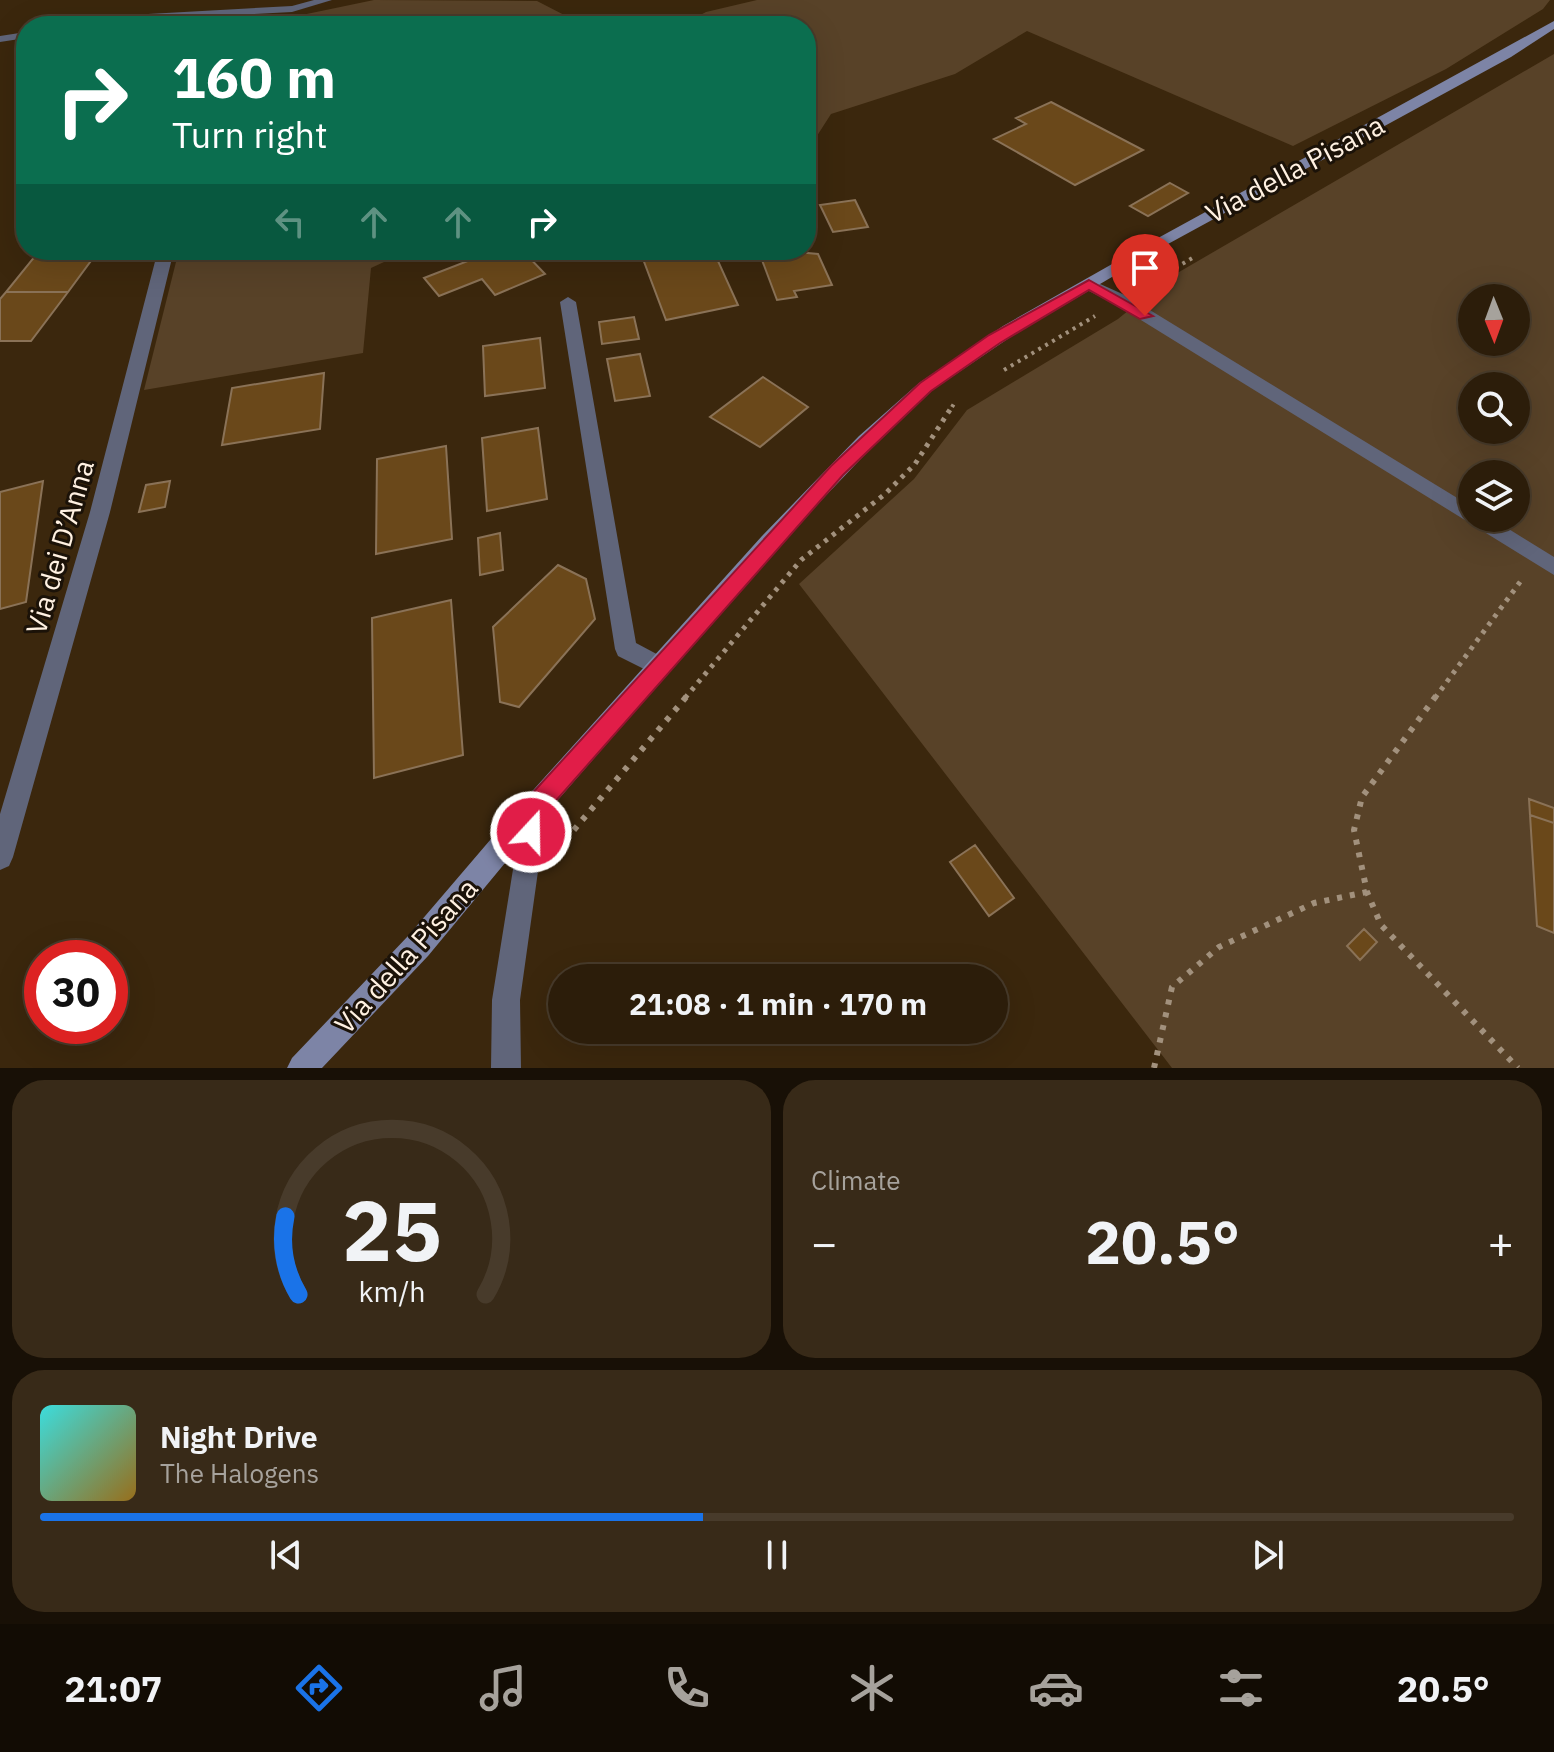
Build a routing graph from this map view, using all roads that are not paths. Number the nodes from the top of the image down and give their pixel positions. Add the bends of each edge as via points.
1 (327, 0) edge
2 (166, 16) edge
3 (1554, 24) edge
4 (163, 260) edge
5 (1089, 284) junction
6 (568, 302) dead end
7 (1554, 567) edge
8 (658, 666) junction
9 (535, 807) junction
10 (0, 857) edge
11 (302, 1068) edge
12 (506, 1068) edge

1 - 2 street via 292,9
3 - 5 main road, Via della Pisana
4 - 10 street, Via dei D’Anna via 100,512
5 - 7 street
5 - 8 main road, Via della Pisana via 980,348 915,395 837,471
6 - 8 street via 626,649
8 - 9 main road, Via della Pisana
9 - 11 main road, Via della Pisana via 418,946
9 - 12 street via 506,1000

